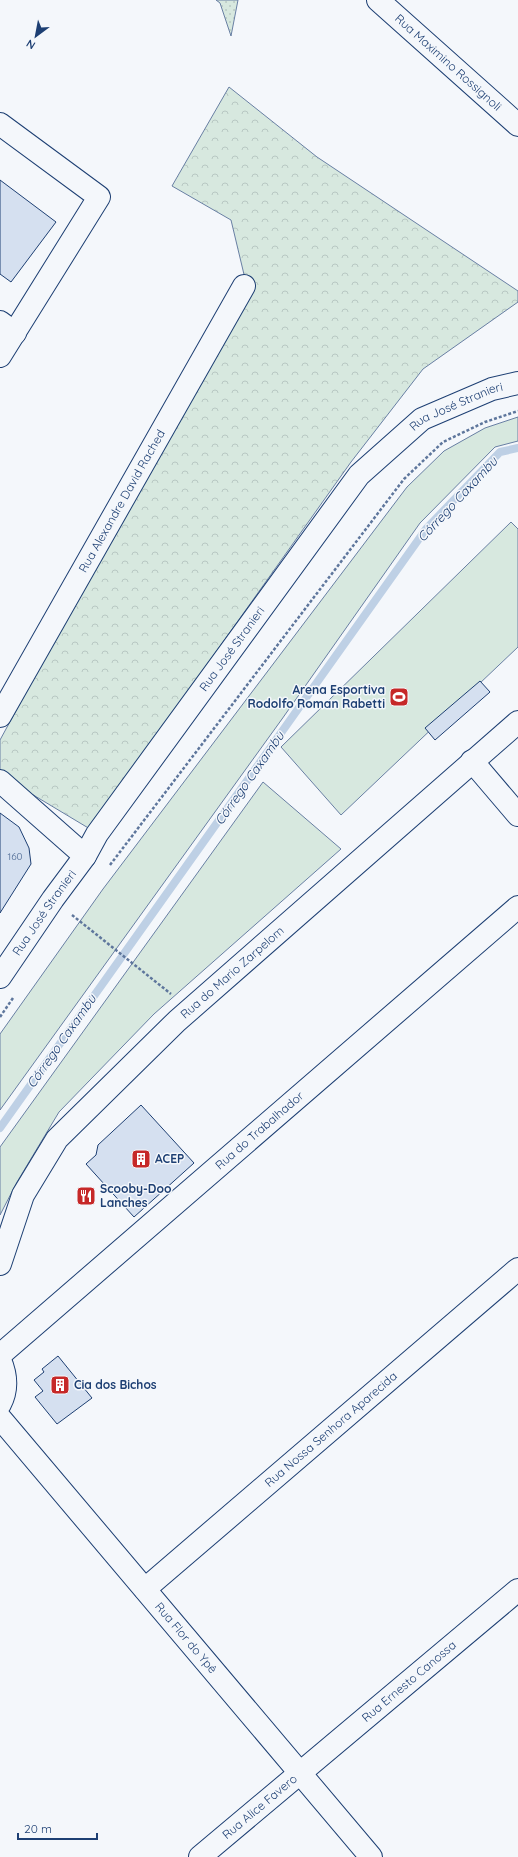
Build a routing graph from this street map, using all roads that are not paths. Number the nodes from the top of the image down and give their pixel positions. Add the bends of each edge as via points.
1 (378, 0) edge
2 (0, 124) edge
3 (518, 125) edge
4 (244, 286) dead end
5 (8, 327) edge
6 (0, 356) edge
7 (518, 383) edge
8 (0, 716) edge
9 (518, 722) edge
10 (472, 761) junction
11 (0, 781) edge
12 (518, 815) edge
13 (85, 856) junction
14 (518, 907) edge
15 (0, 977) edge
16 (0, 1264) edge
17 (518, 1270) edge
18 (0, 1355) edge
19 (0, 1360) edge
20 (0, 1404) edge
21 (0, 1418) edge
22 (145, 1589) junction
23 (518, 1590) edge
24 (300, 1773) junction
25 (200, 1857) edge
26 (371, 1857) edge

1 - 3 street, Rua Maximino Rossignoli
2 - 5 street via 99,197
4 - 8 street, Rua Alexandre David Rached
5 - 6 street
7 - 13 street, Rua José Stranieri via 492,389 422,419 359,475 97,834
9 - 10 street, Rua do Mario Zarpelom
10 - 12 street
10 - 16 street, Rua do Mario Zarpelom via 190,1009 57,1139 23,1195
11 - 13 street
13 - 15 street, Rua José Stranieri
14 - 18 street, Rua do Trabalhador
17 - 22 street, Rua Nossa Senhora Aparecida
19 - 20 street via 6,1385
21 - 22 street, Rua Flor do Ypê
22 - 24 street, Rua Flor do Ypê
23 - 24 street, Rua Ernesto Canossa
24 - 25 street, Rua Alice Favero
24 - 26 street, Rua Flor do Ypê

